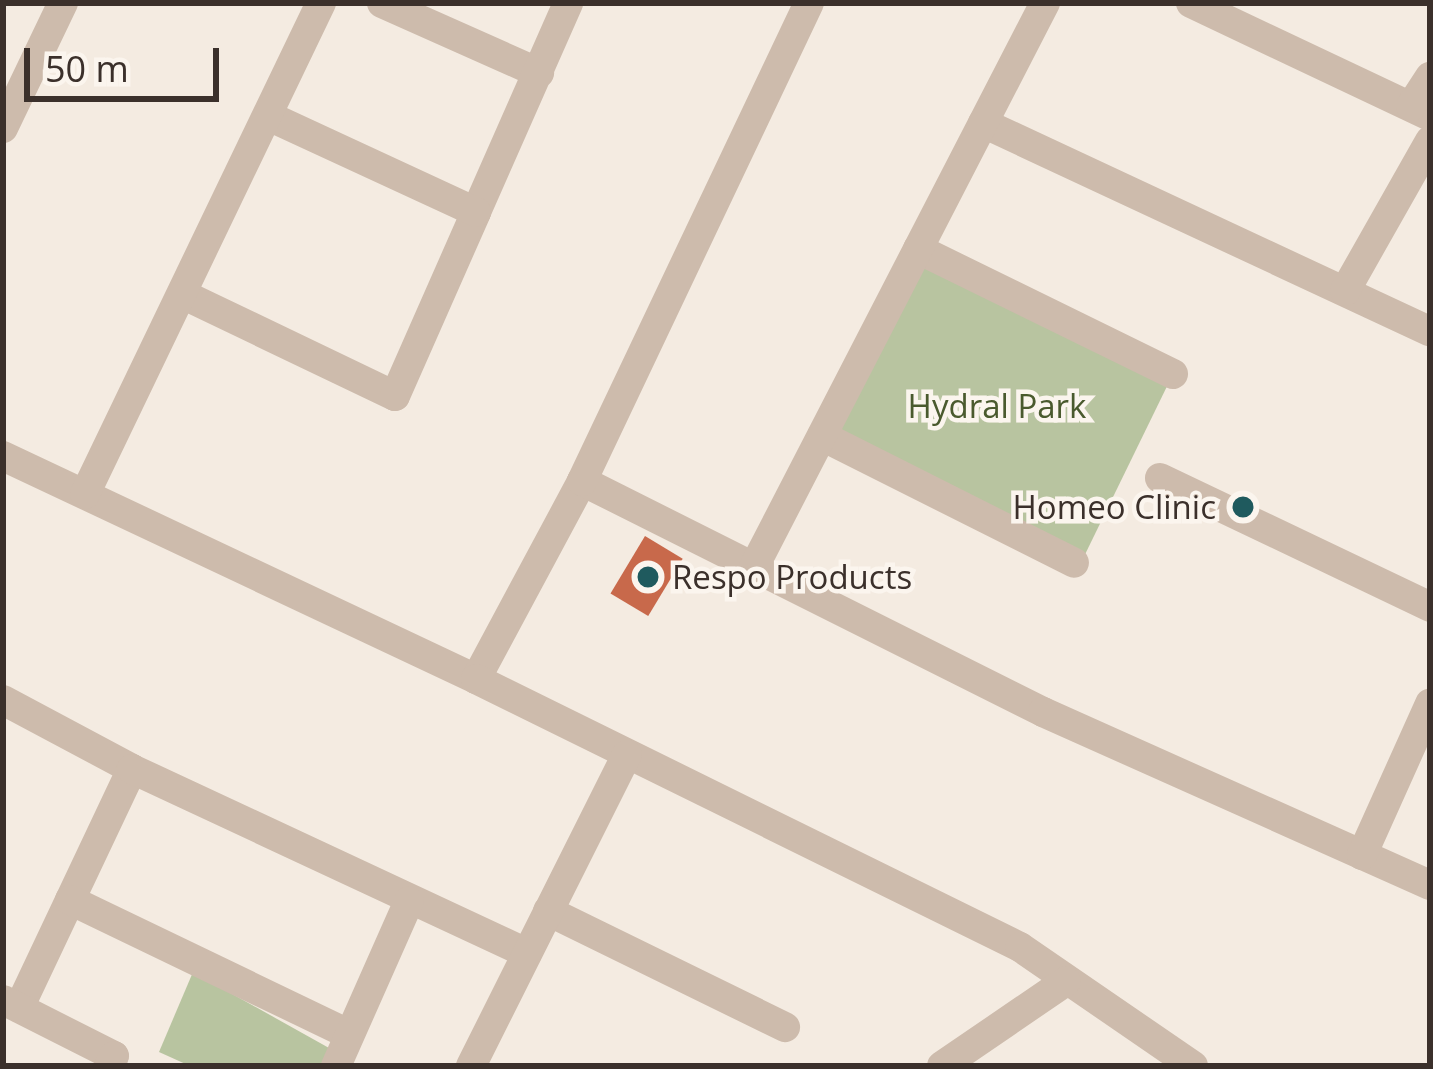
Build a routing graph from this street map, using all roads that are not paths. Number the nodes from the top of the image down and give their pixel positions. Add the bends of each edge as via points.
1 (63, 3) edge
2 (321, 3) edge
3 (382, 3) edge
4 (568, 3) edge
5 (809, 3) edge
6 (1045, 3) edge
7 (1191, 3) edge
8 (539, 74) junction
9 (1430, 77) edge
10 (1421, 111) edge
11 (6, 116) edge
12 (268, 116) junction
13 (982, 123) junction
14 (1430, 141) edge
15 (476, 212) junction
16 (918, 249) junction
17 (1345, 292) junction
18 (182, 294) junction
19 (1430, 331) edge
20 (1173, 374) dead end
21 (821, 436) junction
22 (3, 456) edge
23 (1160, 478) dead end
24 (582, 481) junction
25 (85, 494) junction
26 (1074, 563) dead end
27 (754, 567) junction
28 (1430, 607) edge
29 (476, 679) junction
30 (3, 700) edge
31 (1430, 704) edge
32 (627, 755) junction
33 (132, 769) junction
34 (1362, 854) junction
35 (1430, 885) edge
36 (70, 900) junction
37 (409, 902) junction
38 (548, 910) junction
39 (527, 953) junction
40 (1066, 981) junction
41 (11, 1004) edge
42 (785, 1027) dead end
43 (349, 1034) junction
44 (120, 1062) edge
45 (336, 1066) edge
46 (471, 1066) edge
47 (942, 1066) edge
48 (1193, 1066) edge

1 - 11 street
2 - 12 street
3 - 8 street
4 - 8 street
5 - 24 street
6 - 13 street
7 - 10 street
8 - 15 street
9 - 10 street
12 - 15 street
12 - 18 street
13 - 16 street
13 - 17 street
14 - 17 street
15 - 18 street via 391,399
16 - 20 street
16 - 21 street
17 - 19 street
18 - 25 street
21 - 26 street
21 - 27 street
22 - 25 street
23 - 28 street
24 - 27 street
24 - 29 street
25 - 29 street
27 - 34 street
29 - 32 street
30 - 33 street
31 - 34 street
32 - 38 street
32 - 40 street via 849,856
33 - 36 street
33 - 37 street
34 - 35 street
36 - 41 street
36 - 43 street
37 - 39 street
37 - 43 street
38 - 39 street
38 - 42 street
39 - 46 street
40 - 47 street
40 - 48 street
41 - 44 street
43 - 45 street

